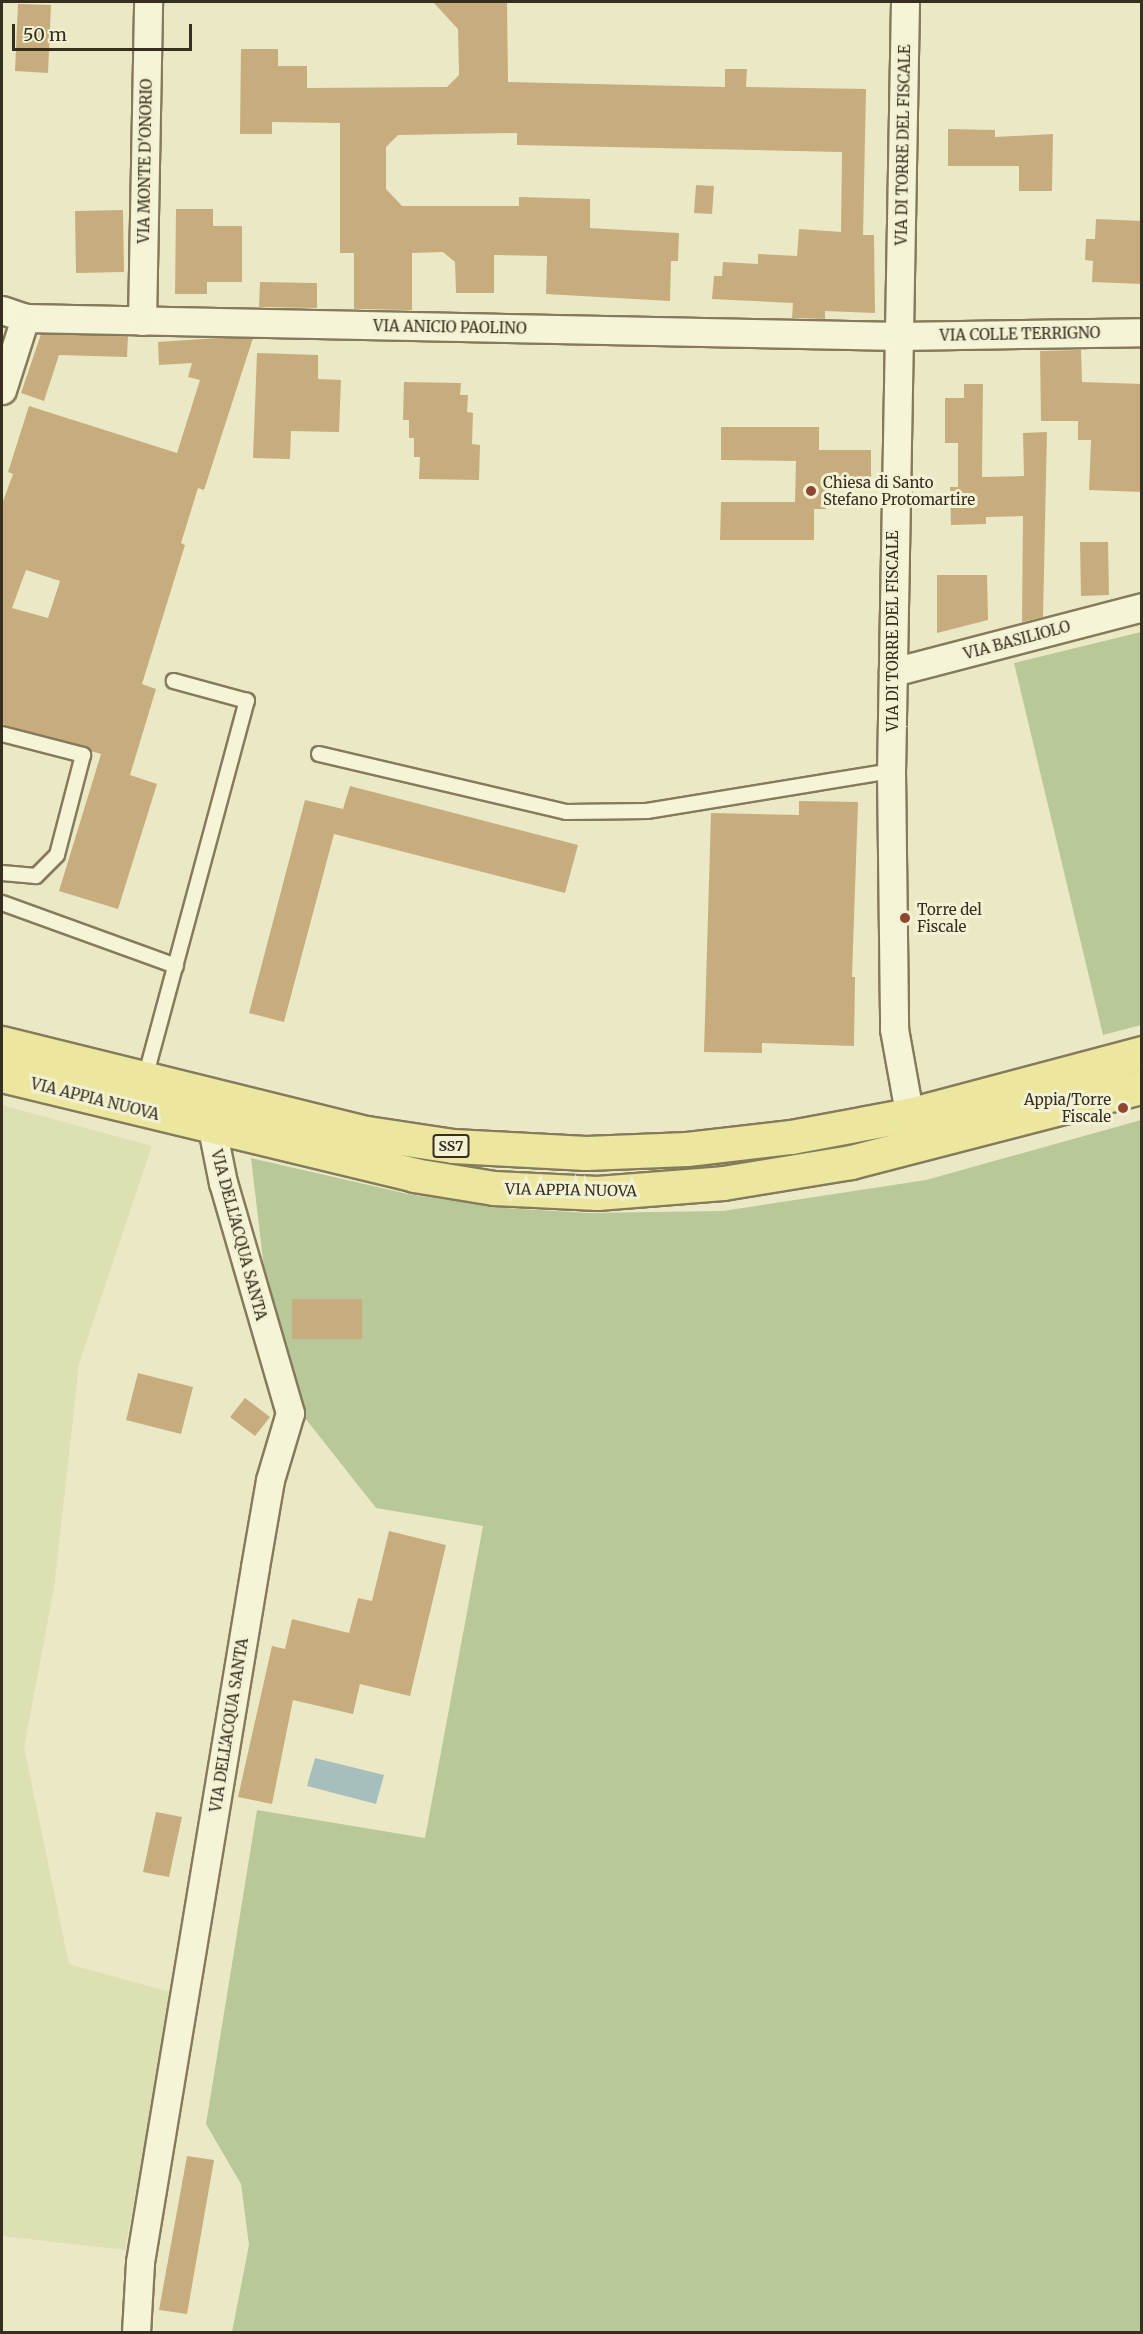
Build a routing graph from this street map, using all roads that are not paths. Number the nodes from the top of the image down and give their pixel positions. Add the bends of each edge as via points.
1 (148, 2) edge
2 (905, 2) edge
3 (13, 314) edge
4 (142, 321) junction
5 (1142, 332) edge
6 (899, 336) junction
7 (2, 390) edge
8 (1142, 607) edge
9 (893, 672) junction
10 (174, 681) dead end
11 (2, 734) edge
12 (319, 754) dead end
13 (891, 771) junction
14 (2, 873) edge
15 (2, 903) edge
16 (176, 966) junction
17 (2, 1043) edge
18 (1142, 1053) edge
19 (2, 1075) edge
20 (145, 1080) junction
21 (1142, 1087) edge
22 (909, 1115) junction
23 (212, 1128) junction
24 (916, 1147) junction
25 (136, 2332) edge

1 - 4 street, VIA MONTE D'ONORIO
2 - 6 street, VIA DI TORRE DEL FISCALE
3 - 4 street, VIA ANICIO PAOLINO
3 - 7 street
4 - 6 street, VIA ANICIO PAOLINO
5 - 6 street, VIA COLLE TERRIGNO
6 - 9 street, VIA DI TORRE DEL FISCALE
8 - 9 street, VIA BASILIOLO
9 - 13 street, VIA DI TORRE DEL FISCALE
10 - 16 lane via 247,701
11 - 14 lane via 83,756 57,855 36,876
12 - 13 lane via 566,812 647,811
13 - 22 street, VIA DI TORRE DEL FISCALE via 894,1029
15 - 16 lane
16 - 20 lane
17 - 20 main road, VIA APPIA NUOVA / SS7
18 - 22 main road, VIA APPIA NUOVA / SS7
19 - 23 main road, VIA APPIA NUOVA / SS7
20 - 22 main road, VIA APPIA NUOVA / SS7 via 378,1135 547,1153 739,1145
21 - 24 main road, VIA APPIA NUOVA / SS7
22 - 24 street, VIA DI TORRE DEL FISCALE
23 - 24 main road, VIA APPIA NUOVA / SS7 via 453,1182 542,1192 629,1192 723,1183 788,1174
23 - 25 street, VIA DELL'ACQUA SANTA via 242,1252 290,1413 270,1480 255,1567 140,2262

